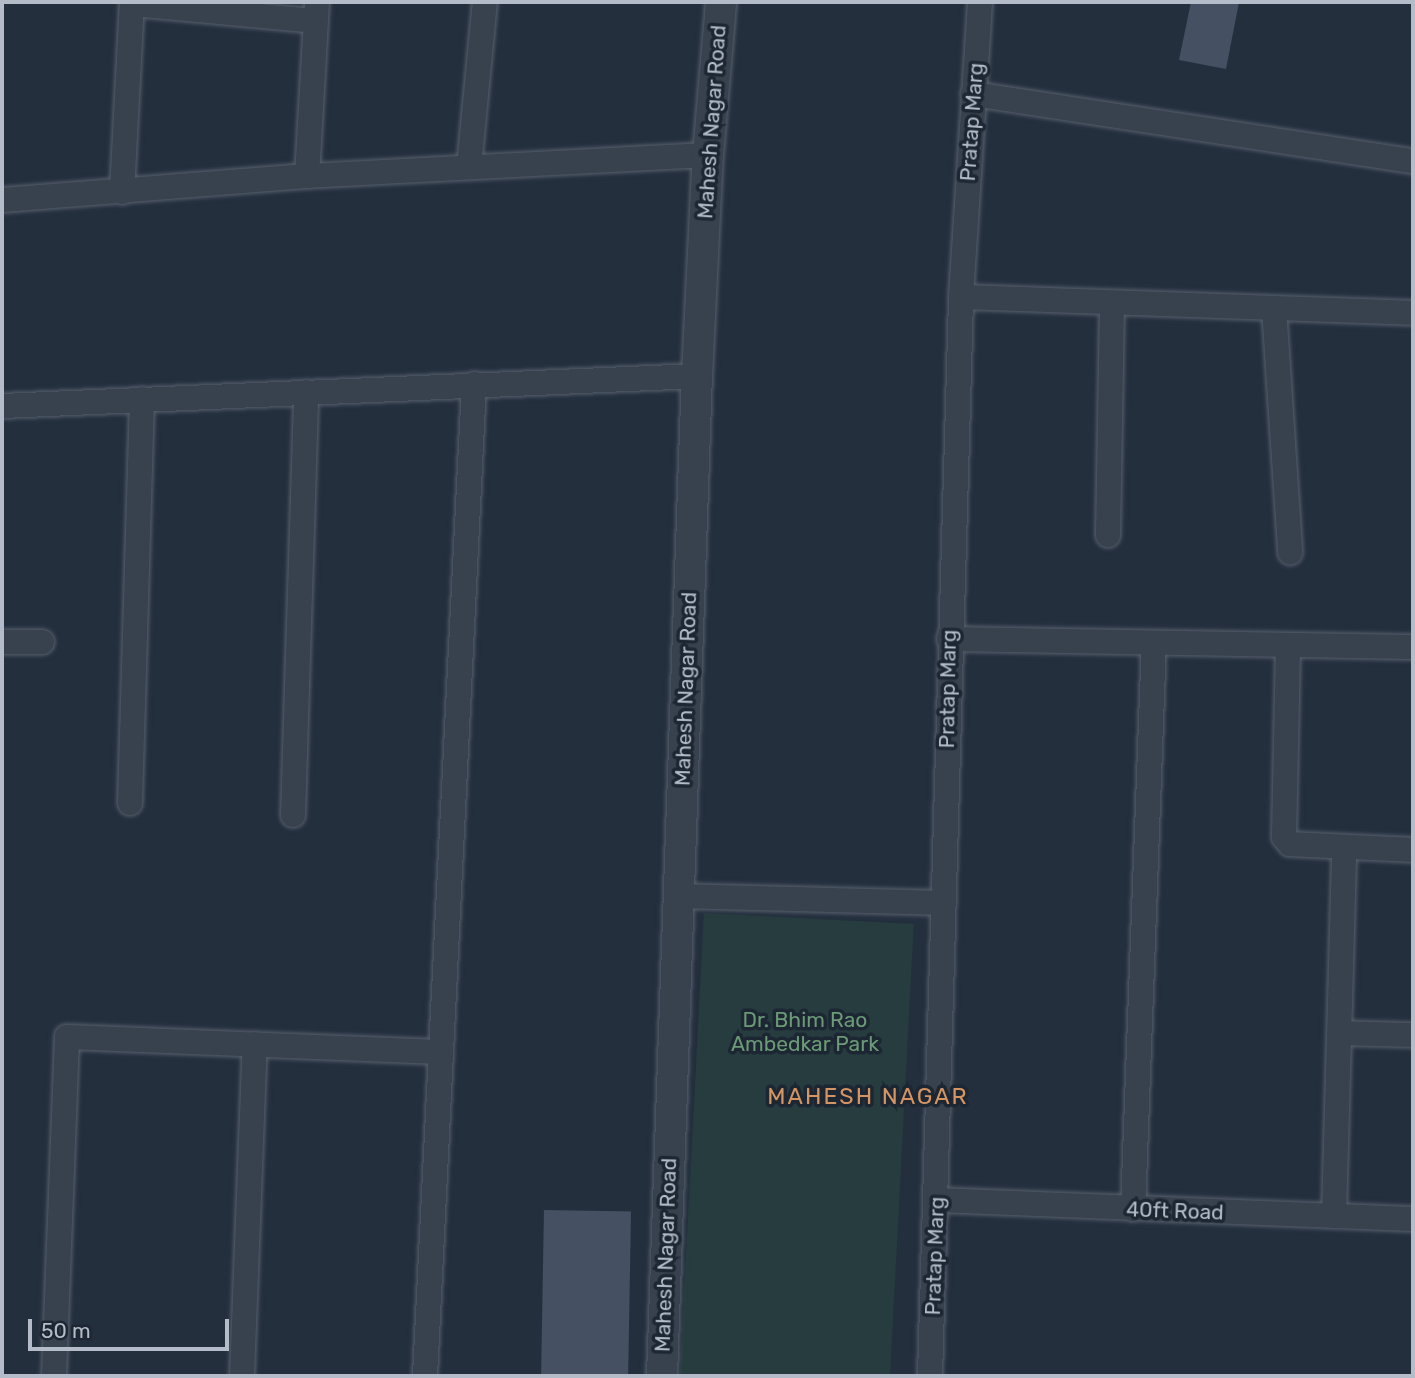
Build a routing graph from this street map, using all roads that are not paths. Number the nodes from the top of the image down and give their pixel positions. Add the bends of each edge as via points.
1 (485, 2) edge
2 (721, 2) edge
3 (980, 2) edge
4 (316, 12) edge
5 (973, 94) junction
6 (708, 155) junction
7 (1413, 161) edge
8 (469, 167) junction
9 (307, 176) junction
10 (122, 192) junction
11 (5, 195) edge
12 (961, 297) junction
13 (1112, 303) junction
14 (1274, 309) junction
15 (1413, 313) edge
16 (697, 376) junction
17 (474, 384) junction
18 (306, 391) junction
19 (142, 399) junction
20 (2, 406) edge
21 (1108, 535) dead end
22 (1290, 552) dead end
23 (949, 639) junction
24 (2, 642) edge
25 (42, 642) dead end
26 (1154, 643) junction
27 (1288, 647) junction
28 (1413, 647) edge
29 (130, 803) dead end
30 (293, 815) dead end
31 (1344, 847) junction
32 (1413, 849) edge
33 (680, 896) junction
34 (944, 903) junction
35 (1340, 1033) junction
36 (1413, 1035) edge
37 (255, 1044) junction
38 (440, 1052) junction
39 (937, 1200) junction
40 (1133, 1209) junction
41 (1334, 1216) junction
42 (1413, 1219) edge
43 (54, 1376) edge
44 (242, 1376) edge
45 (425, 1376) edge
46 (662, 1376) edge
47 (930, 1376) edge

1 - 8 street
2 - 6 street, Mahesh Nagar Road
3 - 5 street, Pratap Marg
4 - 9 street
4 - 10 street via 132,4
5 - 7 street
5 - 12 street, Pratap Marg
6 - 8 street
6 - 16 street, Mahesh Nagar Road
8 - 9 street
9 - 10 street
10 - 11 street
12 - 13 street
12 - 23 street, Pratap Marg
13 - 14 street
13 - 21 street
14 - 15 street
14 - 22 street
16 - 17 street
16 - 33 street, Mahesh Nagar Road
17 - 18 street
17 - 38 street
18 - 19 street
18 - 30 street
19 - 20 street
19 - 29 street
23 - 26 street
23 - 34 street, Pratap Marg
24 - 25 street
26 - 27 street
26 - 40 street
27 - 28 street
27 - 31 street via 1284,837 1290,844
31 - 32 street
31 - 35 street
33 - 34 street
33 - 46 street, Mahesh Nagar Road
34 - 39 street, Pratap Marg
35 - 36 street
35 - 41 street
37 - 38 street
37 - 43 street via 67,1037
37 - 44 street
38 - 45 street
39 - 40 street, 40ft Road
39 - 47 street, Pratap Marg
40 - 41 street, 40ft Road
41 - 42 street, 40ft Road

